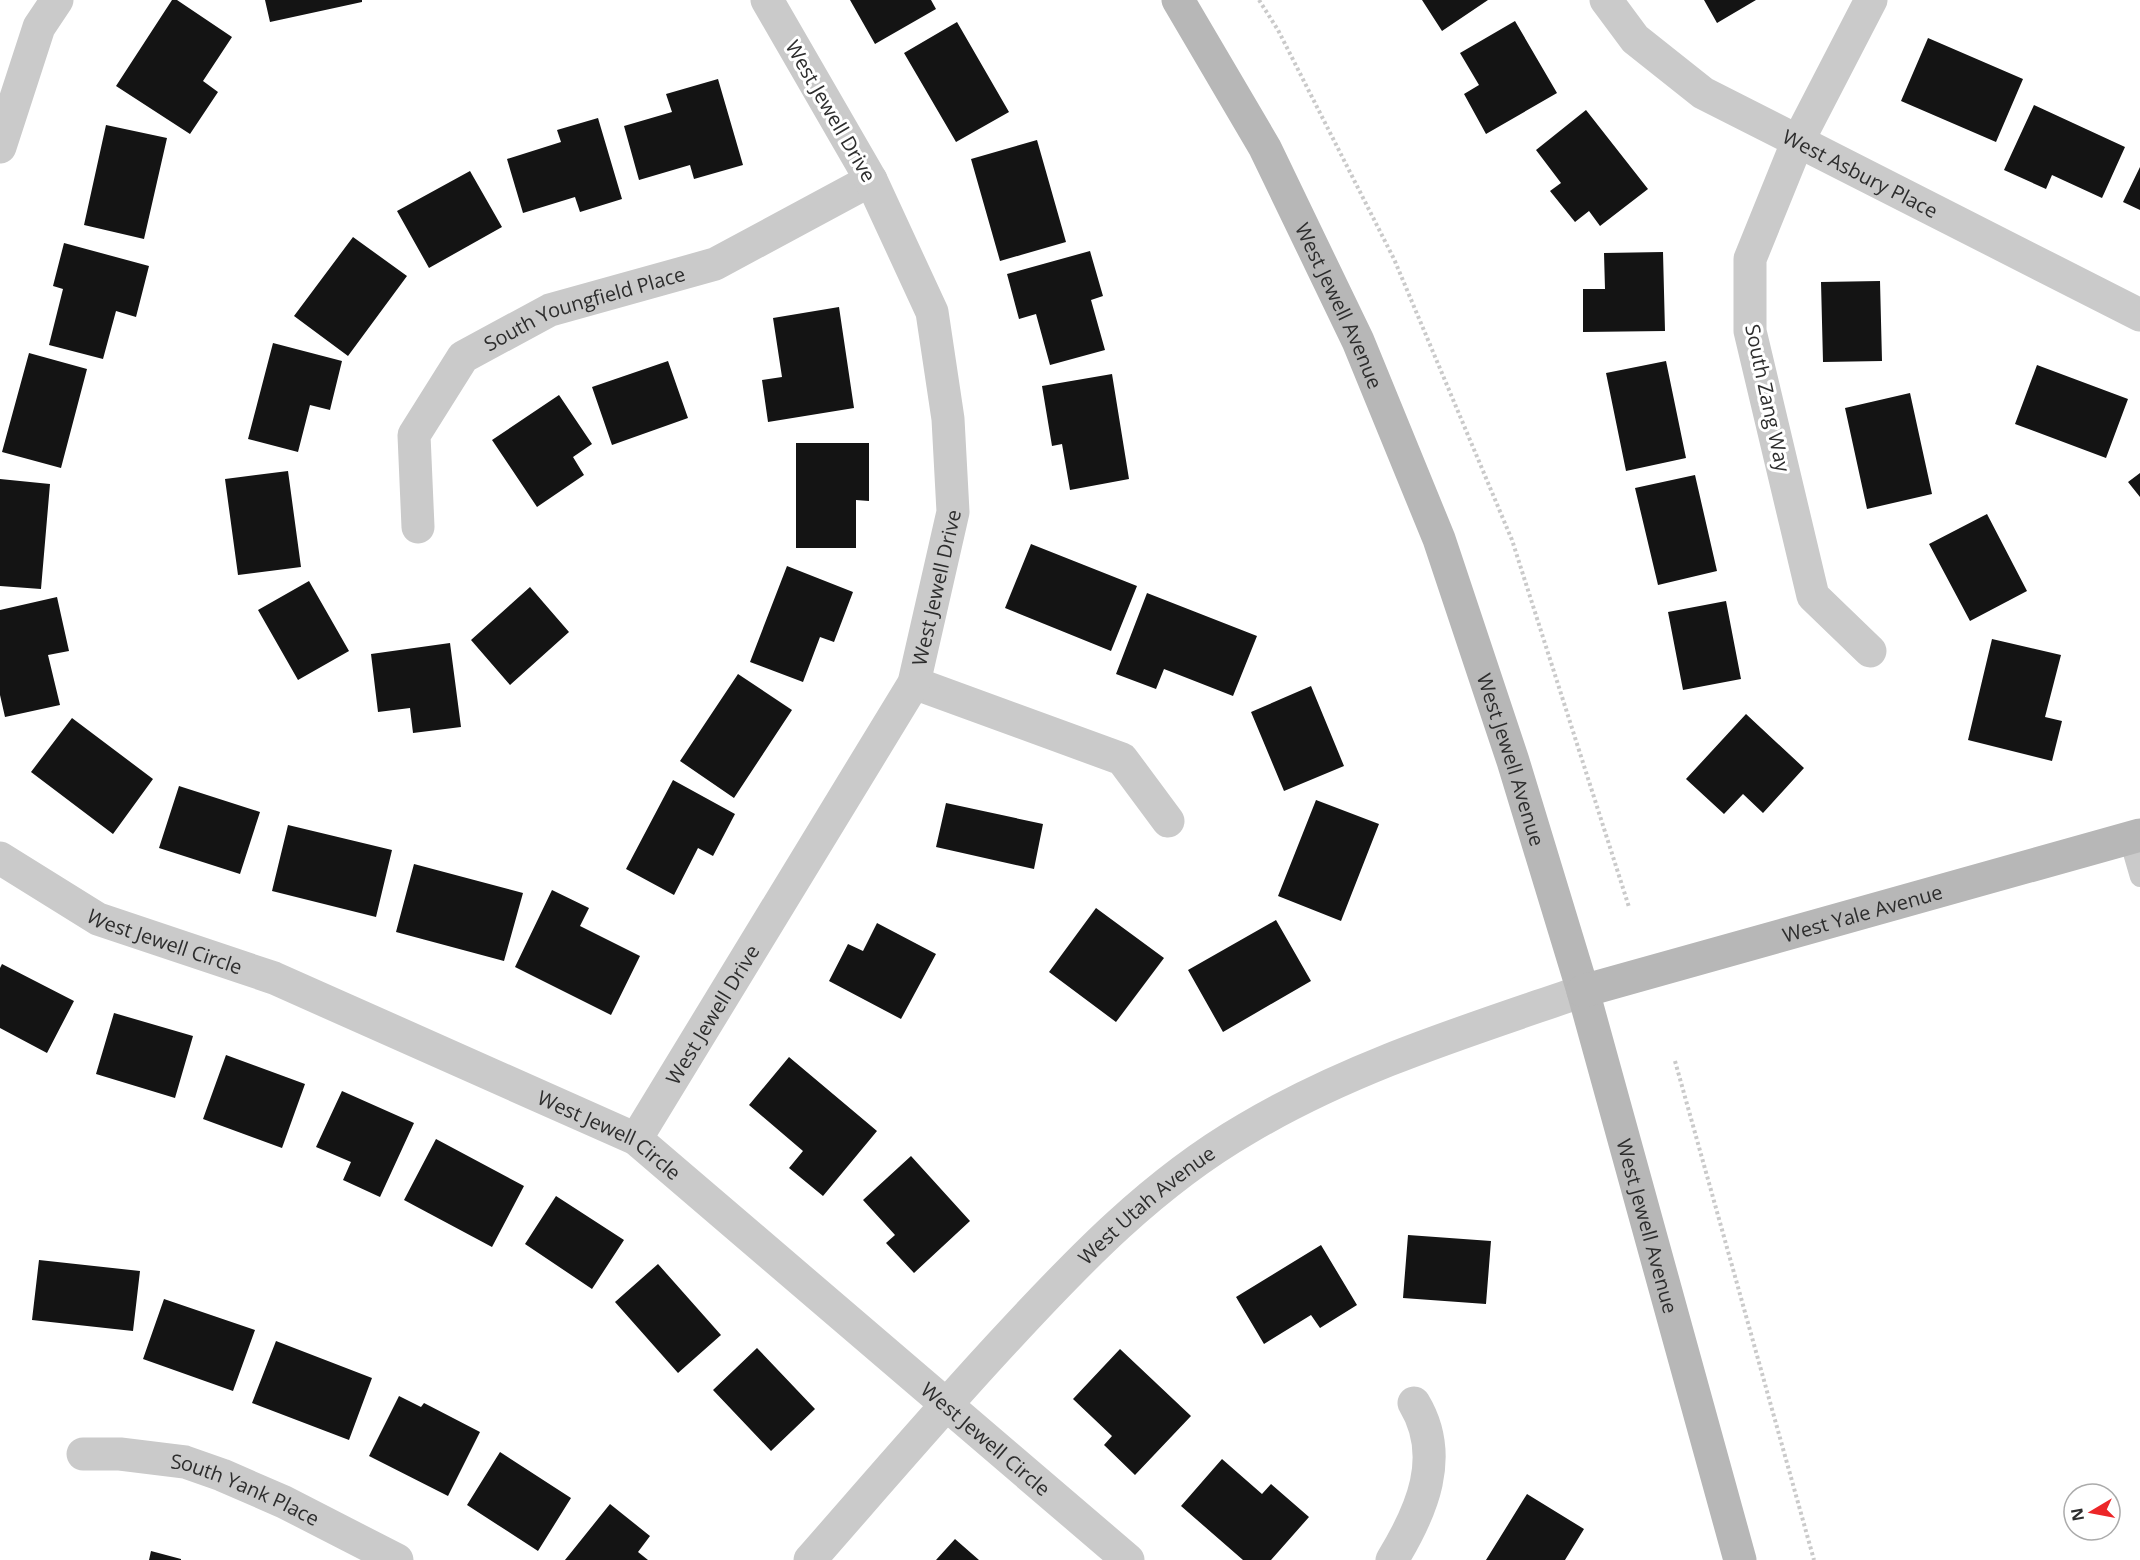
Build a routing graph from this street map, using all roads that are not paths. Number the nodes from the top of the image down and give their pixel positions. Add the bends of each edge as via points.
1 (57, 0) edge
2 (767, 0) edge
3 (1178, 0) edge
4 (1606, 0) edge
5 (1871, 0) edge
6 (1797, 143) junction
7 (0, 147) edge
8 (871, 180) junction
9 (2140, 315) edge
10 (418, 527) dead end
11 (1870, 651) dead end
12 (914, 683) junction
13 (1168, 821) dead end
14 (2134, 837) edge
15 (0, 858) edge
16 (2140, 877) edge
17 (1583, 991) junction
18 (636, 1139) junction
19 (1414, 1402) dead end
20 (946, 1404) junction
21 (83, 1454) dead end
22 (397, 1560) edge
23 (810, 1560) edge
24 (1128, 1560) edge
25 (1392, 1560) edge
26 (1740, 1560) edge

1 - 7 street via 39,27
2 - 8 street, West Jewell Drive
3 - 17 main road, West Jewell Avenue via 1270,159 1358,340 1435,528 1513,760
4 - 6 street, West Asbury Place via 1635,39 1703,93
5 - 6 street, South Zang Way
6 - 9 street, West Asbury Place
6 - 11 street, South Zang Way via 1750,259 1750,331 1813,596
8 - 10 street, South Youngfield Place via 715,264 550,310 463,357 414,435
8 - 12 street, West Jewell Drive via 932,312 948,419 953,512
12 - 13 street via 1122,759
12 - 18 street, West Jewell Drive
14 - 16 lane
14 - 17 main road, West Yale Avenue
15 - 18 street, West Jewell Circle via 98,919 274,978
17 - 20 street, West Utah Avenue via 1348,1075 1208,1153 1138,1206 1092,1248
17 - 26 main road, West Jewell Avenue
18 - 20 street, West Jewell Circle
19 - 25 street via 1429,1440 1426,1490 1415,1521
20 - 23 street, West Utah Avenue
20 - 24 street, West Jewell Circle
21 - 22 street, South Yank Place via 185,1462 284,1502

